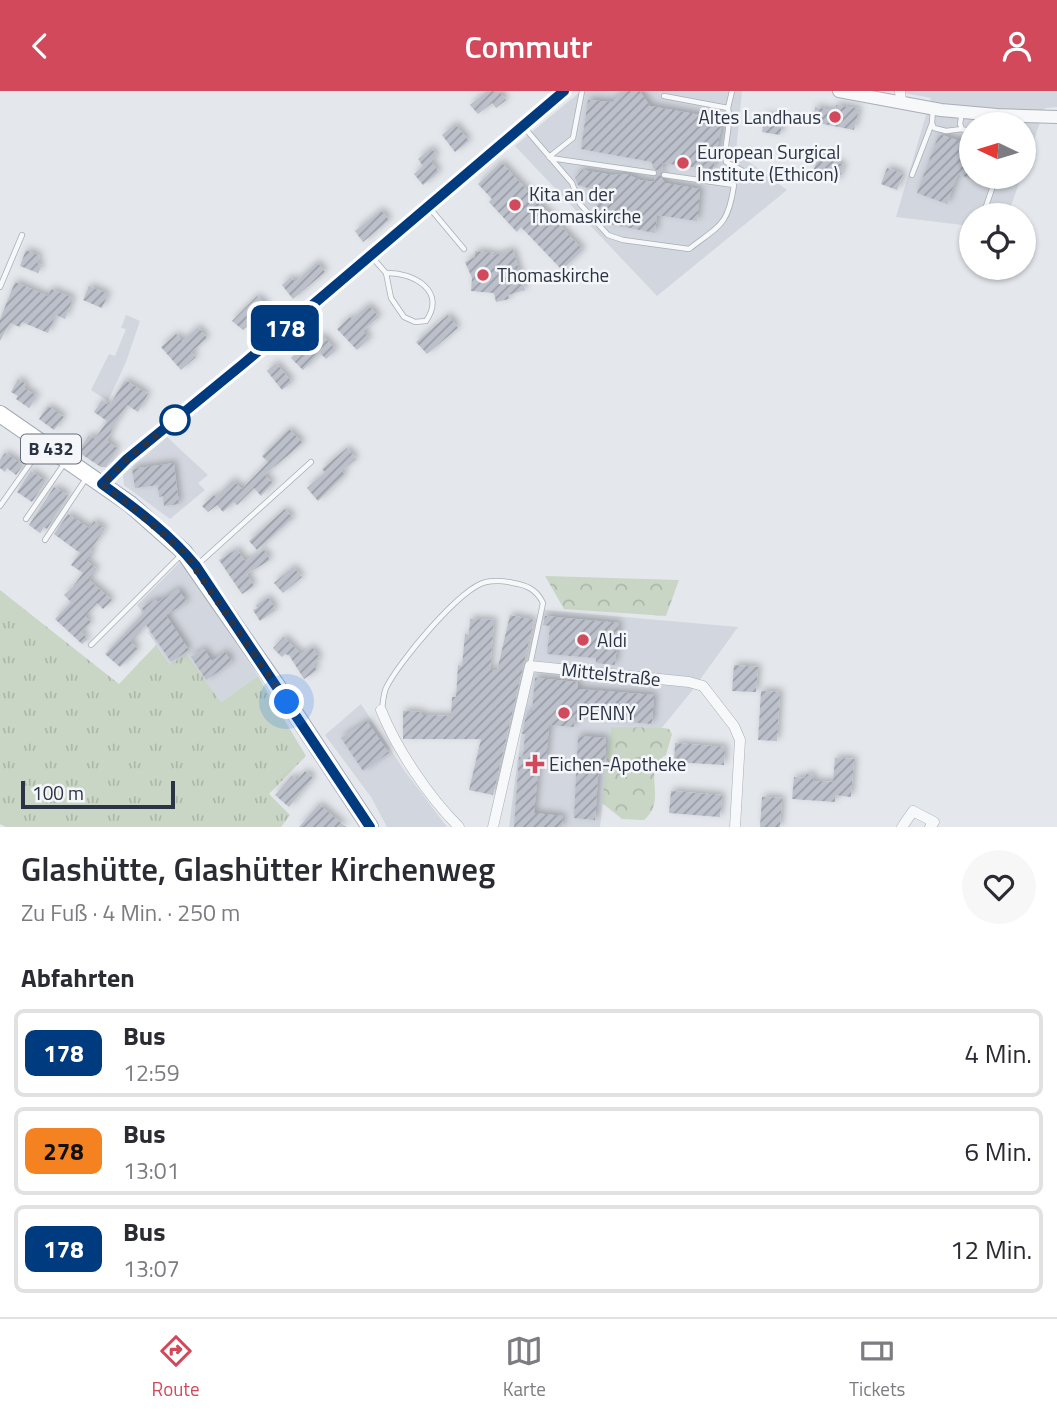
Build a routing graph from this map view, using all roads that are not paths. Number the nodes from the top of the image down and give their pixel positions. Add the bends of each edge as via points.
1 (564, 91) edge
2 (582, 91) edge
3 (732, 91) edge
4 (839, 91) edge
5 (875, 94) edge
6 (664, 96) dead end
7 (901, 96) edge
8 (728, 108) junction
9 (933, 108) junction
10 (962, 112) edge
11 (1057, 117) edge
12 (1036, 118) edge
13 (932, 123) junction
14 (522, 126) junction
15 (959, 129) edge
16 (549, 157) junction
17 (654, 173) dead end
18 (664, 175) dead end
19 (912, 175) dead end
20 (760, 180) dead end
21 (428, 206) junction
22 (22, 235) dead end
23 (464, 249) dead end
24 (370, 254) junction
25 (386, 273) junction
26 (0, 287) edge
27 (0, 414) edge
28 (43, 444) junction
29 (66, 460) junction
30 (311, 462) dead end
31 (95, 480) junction
32 (0, 506) edge
33 (26, 519) dead end
34 (45, 540) dead end
35 (184, 552) junction
36 (196, 566) junction
37 (91, 645) dead end
38 (530, 666) junction
39 (382, 710) joint
40 (370, 827) edge
41 (459, 827) edge
42 (493, 827) edge
43 (735, 827) edge
44 (902, 827) edge
45 (930, 827) edge

1 - 14 street
2 - 16 lane via 573,138
3 - 8 lane
4 - 5 street
5 - 7 street
6 - 8 lane
7 - 9 street
8 - 20 lane via 726,162
9 - 10 street
9 - 13 lane
11 - 12 street
13 - 15 lane via 940,131
13 - 19 lane
14 - 16 lane
14 - 21 street
16 - 17 lane
16 - 18 lane via 572,183 580,204 608,235 689,249 721,224 730,211 734,185
21 - 23 lane
21 - 24 street
22 - 26 lane
24 - 25 lane
24 - 31 street via 243,364
25 - 25 lane via 391,298 404,317 426,321 435,308 428,288 400,272
27 - 28 main road, B 432
28 - 29 main road, B 432
28 - 32 lane
29 - 31 main road, B 432
29 - 33 lane
30 - 36 lane
31 - 34 lane
31 - 35 main road, B 432
35 - 36 main road, B 432
35 - 37 lane
36 - 40 main road, B 432
38 - 39 lane via 543,603 539,594 526,585 486,582 448,608 412,652 387,686
38 - 42 street
38 - 43 street, Mittelstraße via 703,685 740,740
39 - 41 street via 428,791
44 - 45 street via 913,811 934,822

